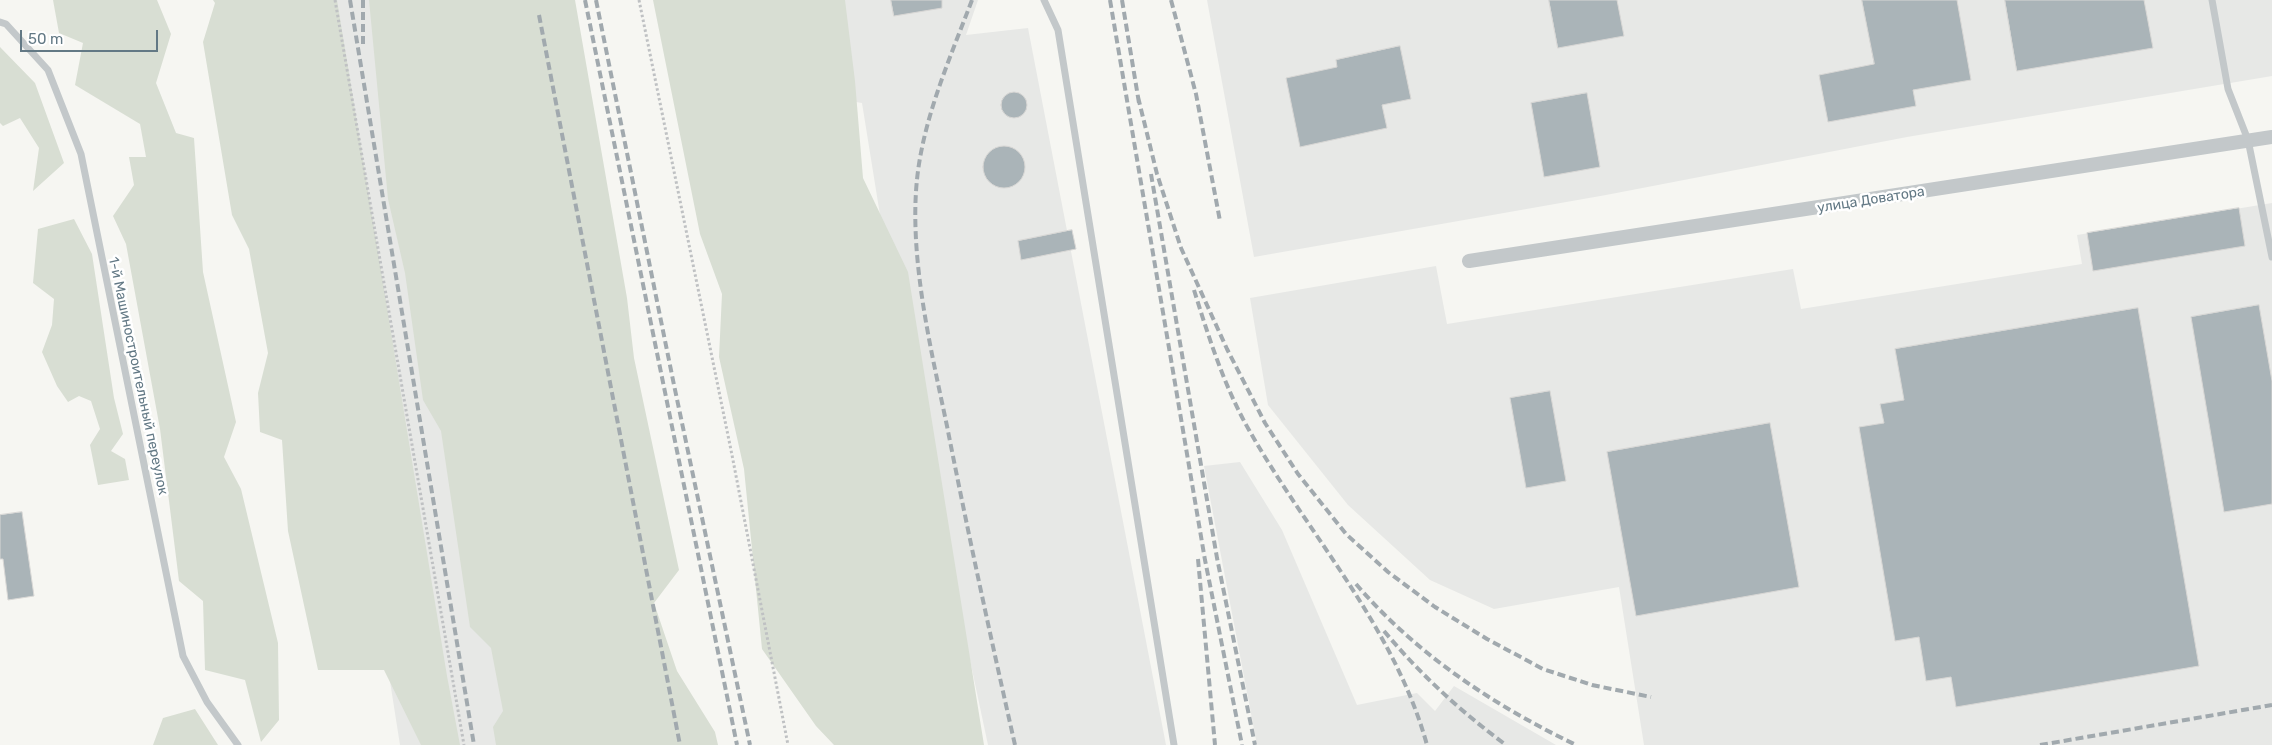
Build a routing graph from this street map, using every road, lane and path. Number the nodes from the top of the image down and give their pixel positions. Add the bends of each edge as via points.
1 (335, 0) edge
2 (639, 0) edge
3 (1044, 0) edge
4 (2212, 0) edge
5 (0, 22) edge
6 (2272, 137) edge
7 (2248, 140) junction
8 (2272, 257) edge
9 (1469, 261) dead end
10 (238, 745) edge
11 (464, 745) edge
12 (788, 745) edge
13 (1174, 745) edge

1 - 11 path
2 - 12 path
3 - 13 lane via 1058,30
4 - 7 lane via 2228,89
5 - 10 lane, 1-й Машиностроительный переулок via 6,24 48,70 80,154 183,656 207,702
6 - 7 street, улица Доватора
7 - 8 lane
7 - 9 street, улица Доватора

